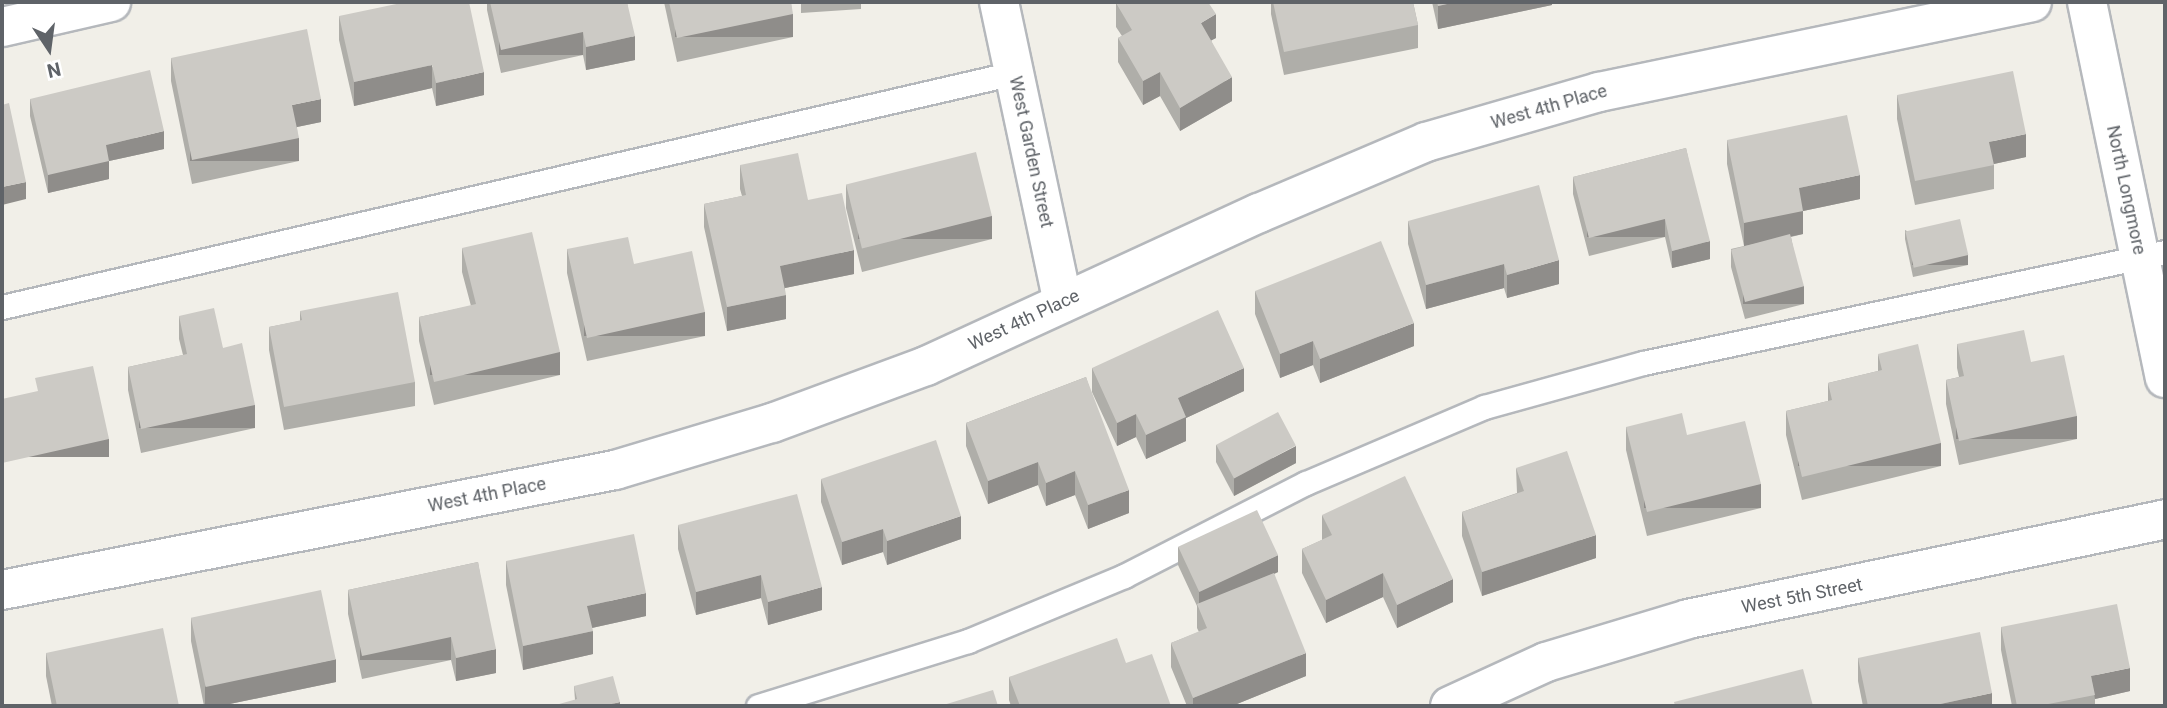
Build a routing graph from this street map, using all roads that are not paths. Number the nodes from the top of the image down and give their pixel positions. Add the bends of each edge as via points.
1 (111, 2) edge
2 (999, 2) edge
3 (2032, 2) edge
4 (2087, 2) edge
5 (2, 27) edge
6 (1014, 73) junction
7 (2153, 255) edge
8 (1063, 302) junction
9 (2, 306) edge
10 (2165, 378) edge
11 (2165, 519) edge
12 (2, 590) edge
13 (758, 706) edge
14 (1450, 706) edge

1 - 5 street
2 - 6 street, West Garden Street
3 - 8 street, West 4th Place via 1599,92 1426,142
4 - 7 street, North Longmore
6 - 8 street, West Garden Street
6 - 9 lane
7 - 10 street, North Longmore
7 - 13 lane via 1643,363 1484,407 1306,483 1124,576 992,631
8 - 12 street, West 4th Place via 914,371 772,423 615,470
11 - 14 street, West 5th Street via 1688,619 1546,662

